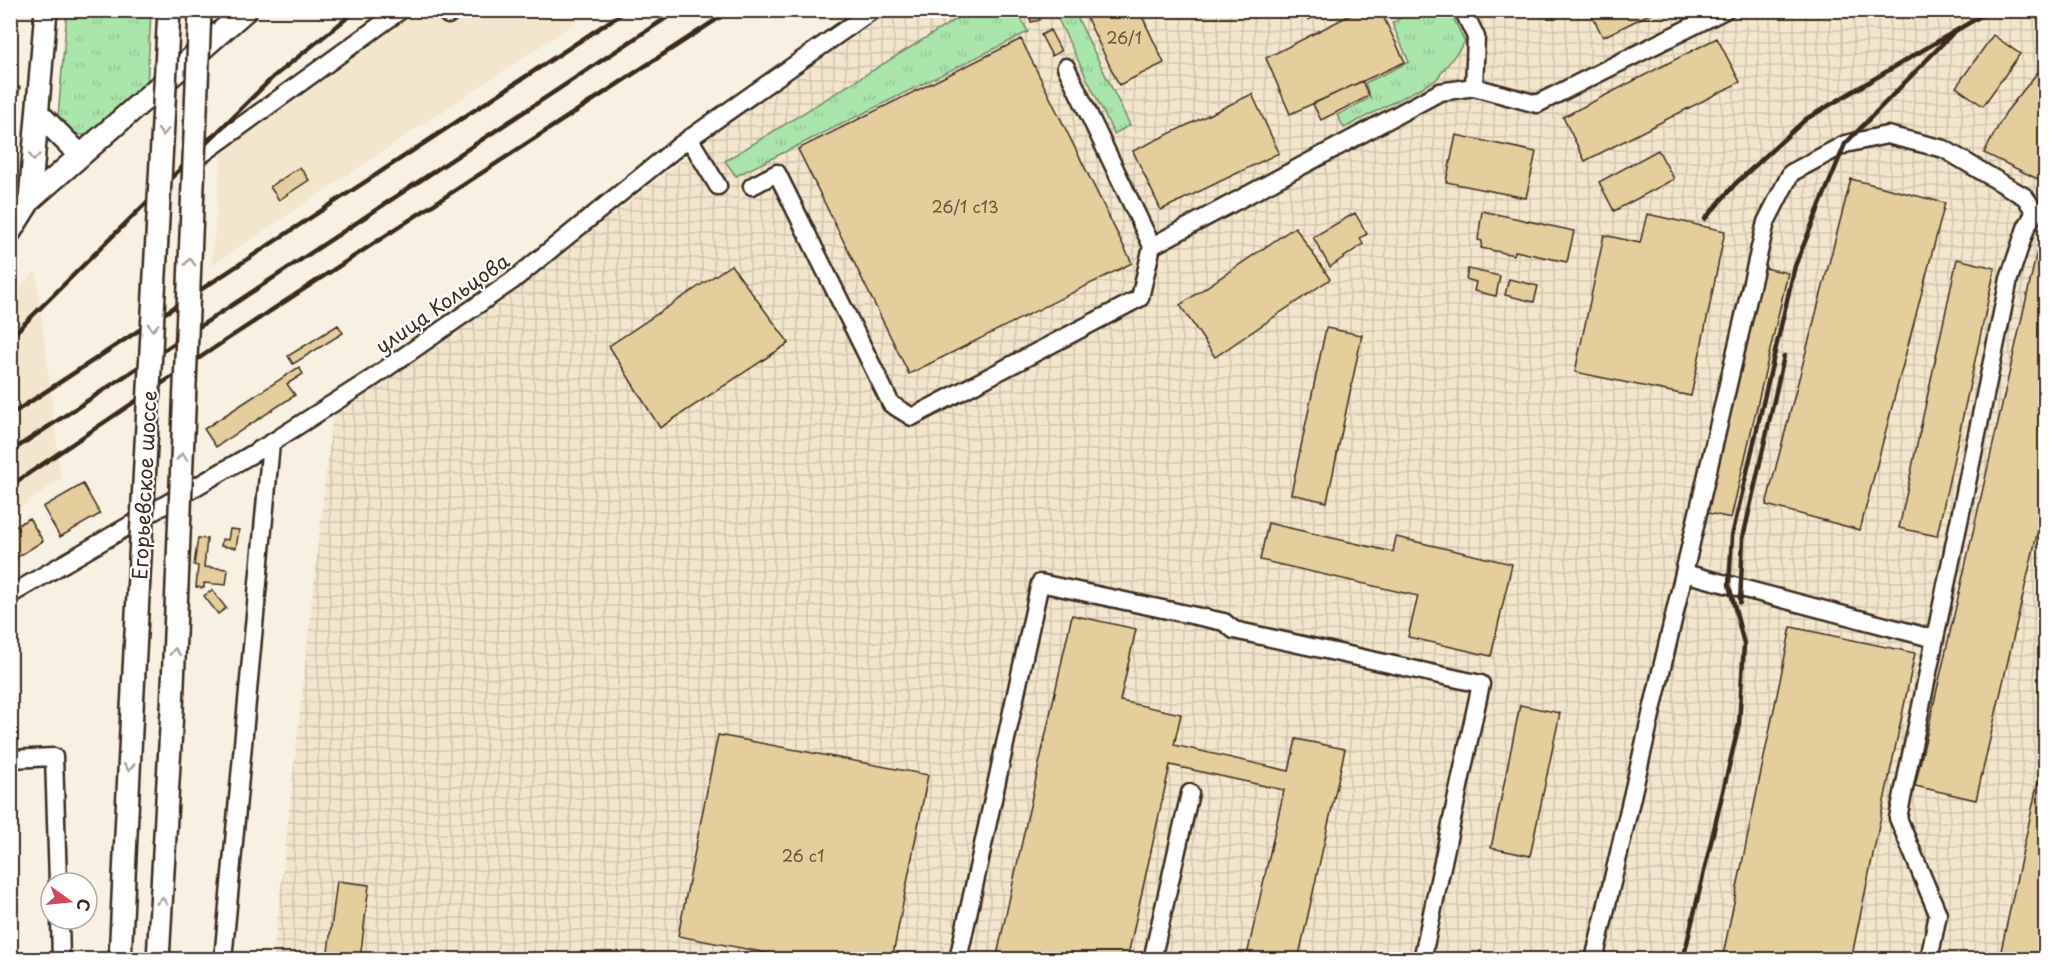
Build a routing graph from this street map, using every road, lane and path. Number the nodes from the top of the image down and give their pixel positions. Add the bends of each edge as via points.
1 (46, 10) edge
2 (169, 10) edge
3 (200, 10) edge
4 (246, 10) edge
5 (401, 10) edge
6 (873, 10) edge
7 (1463, 10) edge
8 (1725, 10) edge
9 (1066, 67) dead end
10 (1474, 87) junction
11 (38, 113) junction
12 (689, 138) junction
13 (80, 155) junction
14 (194, 160) junction
15 (718, 186) dead end
16 (752, 186) dead end
17 (30, 200) junction
18 (2040, 211) edge
19 (10, 232) edge
20 (1152, 246) junction
21 (271, 443) junction
22 (1684, 573) junction
23 (10, 595) edge
24 (1935, 639) junction
25 (10, 759) edge
26 (1190, 793) dead end
27 (58, 871) edge
28 (60, 931) edge
29 (61, 960) edge
30 (120, 960) edge
31 (158, 960) edge
32 (223, 960) edge
33 (958, 960) edge
34 (1152, 960) edge
35 (1422, 960) edge
36 (1594, 960) edge
37 (1929, 960) edge

1 - 11 main road
2 -> 30 main road, Егорьевское шоссе, bridge
3 - 14 main road, Егорьевское шоссе, bridge
4 - 13 main road
5 - 14 street
6 - 12 street, улица Кольцова
7 - 10 street via 1476,37
8 - 10 street via 1537,104
9 - 20 street
10 - 20 street via 1440,92
11 - 13 main road
11 -> 17 main road
12 - 15 street
12 - 21 street, улица Кольцова via 512,281
13 - 17 main road
31 -> 14 main road, Егорьевское шоссе, bridge
16 - 20 street via 777,173 891,404 912,417 1140,298
17 - 19 main road
18 - 22 street via 2025,197 1944,149 1887,135 1845,144 1791,173 1766,222
18 - 24 street via 2026,228 2009,279
21 - 23 street, улица Кольцова
21 - 32 street
22 - 24 street
22 - 36 street
24 - 37 street via 1898,818 1938,914
25 - 27 street via 54,758
26 - 34 street
28 - 29 street
33 - 35 street via 1040,582 1224,622 1234,630 1481,684

